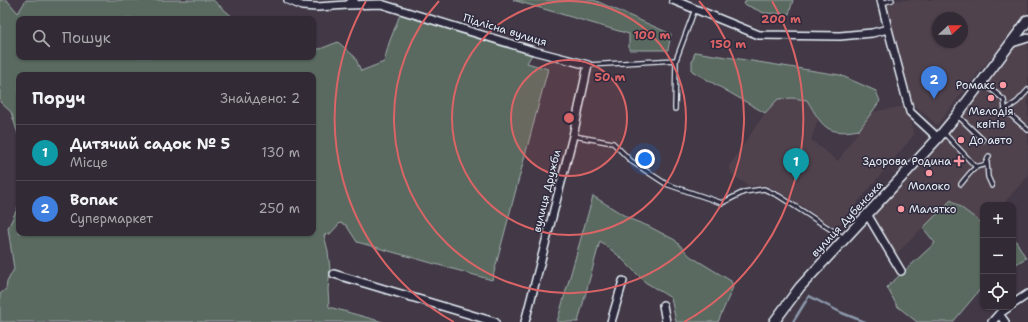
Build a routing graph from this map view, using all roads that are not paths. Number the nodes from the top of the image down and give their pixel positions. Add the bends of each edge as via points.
1 (288, 0) edge
2 (354, 0) edge
3 (673, 0) edge
4 (892, 0) edge
5 (882, 1) edge
6 (347, 5) junction
7 (696, 9) junction
8 (1028, 20) edge
9 (888, 29) junction
10 (1028, 38) edge
11 (1012, 42) junction
12 (676, 60) junction
13 (588, 65) junction
14 (982, 81) junction
15 (1028, 90) edge
16 (675, 109) dead end
17 (1005, 110) junction
18 (957, 115) junction
19 (1028, 130) edge
20 (941, 135) junction
21 (572, 136) junction
22 (983, 140) dead end
23 (989, 156) dead end
24 (986, 163) junction
25 (976, 167) junction
26 (961, 184) dead end
27 (992, 186) dead end
28 (866, 214) junction
29 (845, 239) junction
30 (901, 271) dead end
31 (334, 274) dead end
32 (622, 281) dead end
33 (1028, 294) edge
34 (1016, 302) edge
35 (663, 305) dead end
36 (1005, 310) edge
37 (999, 314) junction
38 (495, 322) edge
39 (525, 322) edge
40 (611, 322) edge
41 (666, 322) edge
42 (774, 322) edge
43 (992, 322) edge
44 (1005, 322) edge

1 - 6 street, Підлісна вулиця via 302,6
2 - 6 street
3 - 7 street
4 - 5 lane
5 - 9 street
6 - 13 street, Підлісна вулиця via 381,4
7 - 9 street via 759,35 840,36
7 - 12 lane
8 - 11 main road, вулиця Дубенська
9 - 20 street via 910,112
10 - 11 street
11 - 14 main road, вулиця Дубенська
12 - 13 lane
12 - 16 lane
13 - 21 street, вулиця Дружби
14 - 17 lane via 1004,100
14 - 18 main road, вулиця Дубенська
15 - 17 lane
17 - 19 lane
18 - 20 main road, вулиця Дубенська
18 - 22 lane
20 - 25 lane
20 - 28 main road, вулиця Дубенська
21 - 29 lane via 613,143 631,160 666,184 722,203 744,192 764,189
21 - 39 street, вулиця Дружби
23 - 24 lane
24 - 25 lane via 984,166
24 - 27 lane
25 - 26 lane
28 - 29 main road, вулиця Дубенська
28 - 30 street
29 - 42 main road, вулиця Дубенська via 800,287
31 - 38 street
32 - 40 street
33 - 34 street
35 - 41 street
36 - 37 street
37 - 43 street
37 - 44 street

